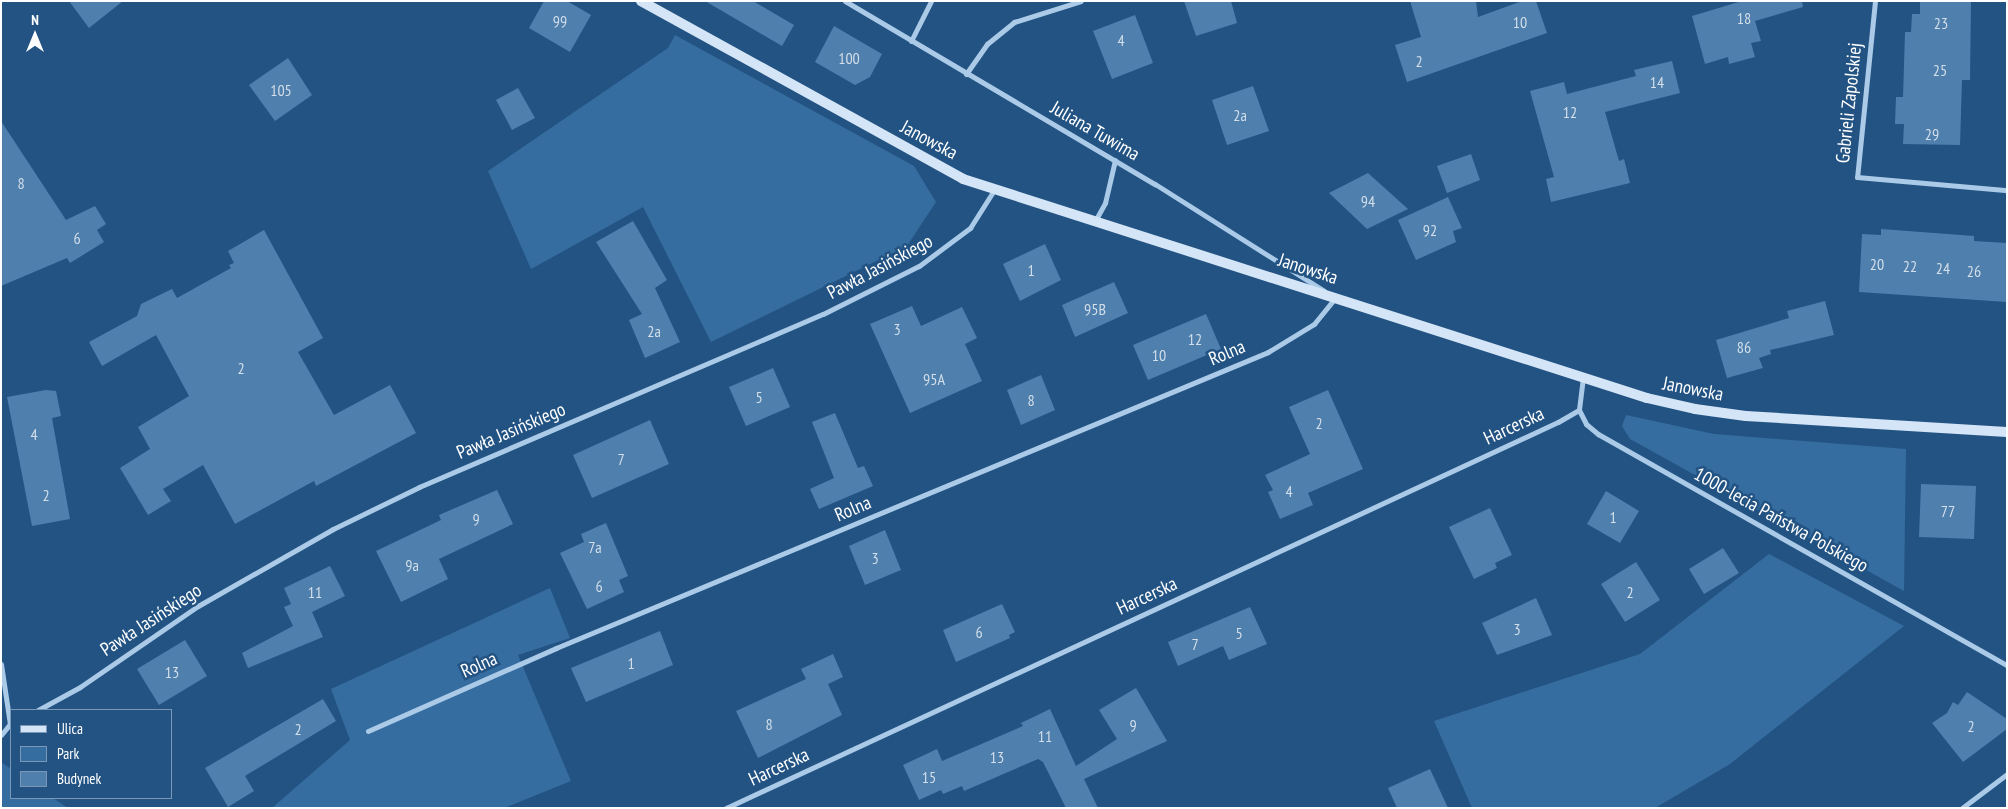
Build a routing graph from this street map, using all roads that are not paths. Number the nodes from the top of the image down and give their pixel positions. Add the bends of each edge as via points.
1 (641, 1) edge
2 (845, 1) edge
3 (931, 1) edge
4 (1081, 1) edge
5 (1875, 1) edge
6 (911, 41) junction
7 (966, 74) junction
8 (1115, 160) junction
9 (994, 190) junction
10 (2007, 190) edge
11 (1094, 221) junction
12 (1332, 295) junction
13 (1583, 377) junction
14 (1579, 410) junction
15 (2007, 432) edge
16 (1, 664) edge
17 (2007, 665) edge
18 (40, 709) edge
19 (10, 717) edge
20 (10, 724) edge
21 (368, 731) dead end
22 (1, 735) edge
23 (2007, 774) edge
24 (726, 808) edge
25 (1962, 808) edge

1 - 9 street, Janowska via 963,179
2 - 6 street, Juliana Tuwima
3 - 6 street
4 - 7 street via 1014,22 987,44
5 - 10 street, Gabrieli Zapolskiej via 1857,177
6 - 7 street, Juliana Tuwima
7 - 8 street, Juliana Tuwima
8 - 11 street via 1105,203
8 - 12 street, Juliana Tuwima
9 - 11 street, Janowska
9 - 18 street, Pawła Jasińskiego via 970,228 919,266 823,314 420,487 333,529 198,606 80,687
11 - 12 street, Janowska
12 - 13 street, Janowska
12 - 21 street, Rolna via 1314,324 1268,352 556,648
13 - 14 street
13 - 15 street, Janowska via 1647,398 1746,416
14 - 17 street, 1000-lecia Państwa Polskiego via 1586,424 1598,434
14 - 24 street, Harcerska
16 - 19 street
20 - 22 street
23 - 25 street

